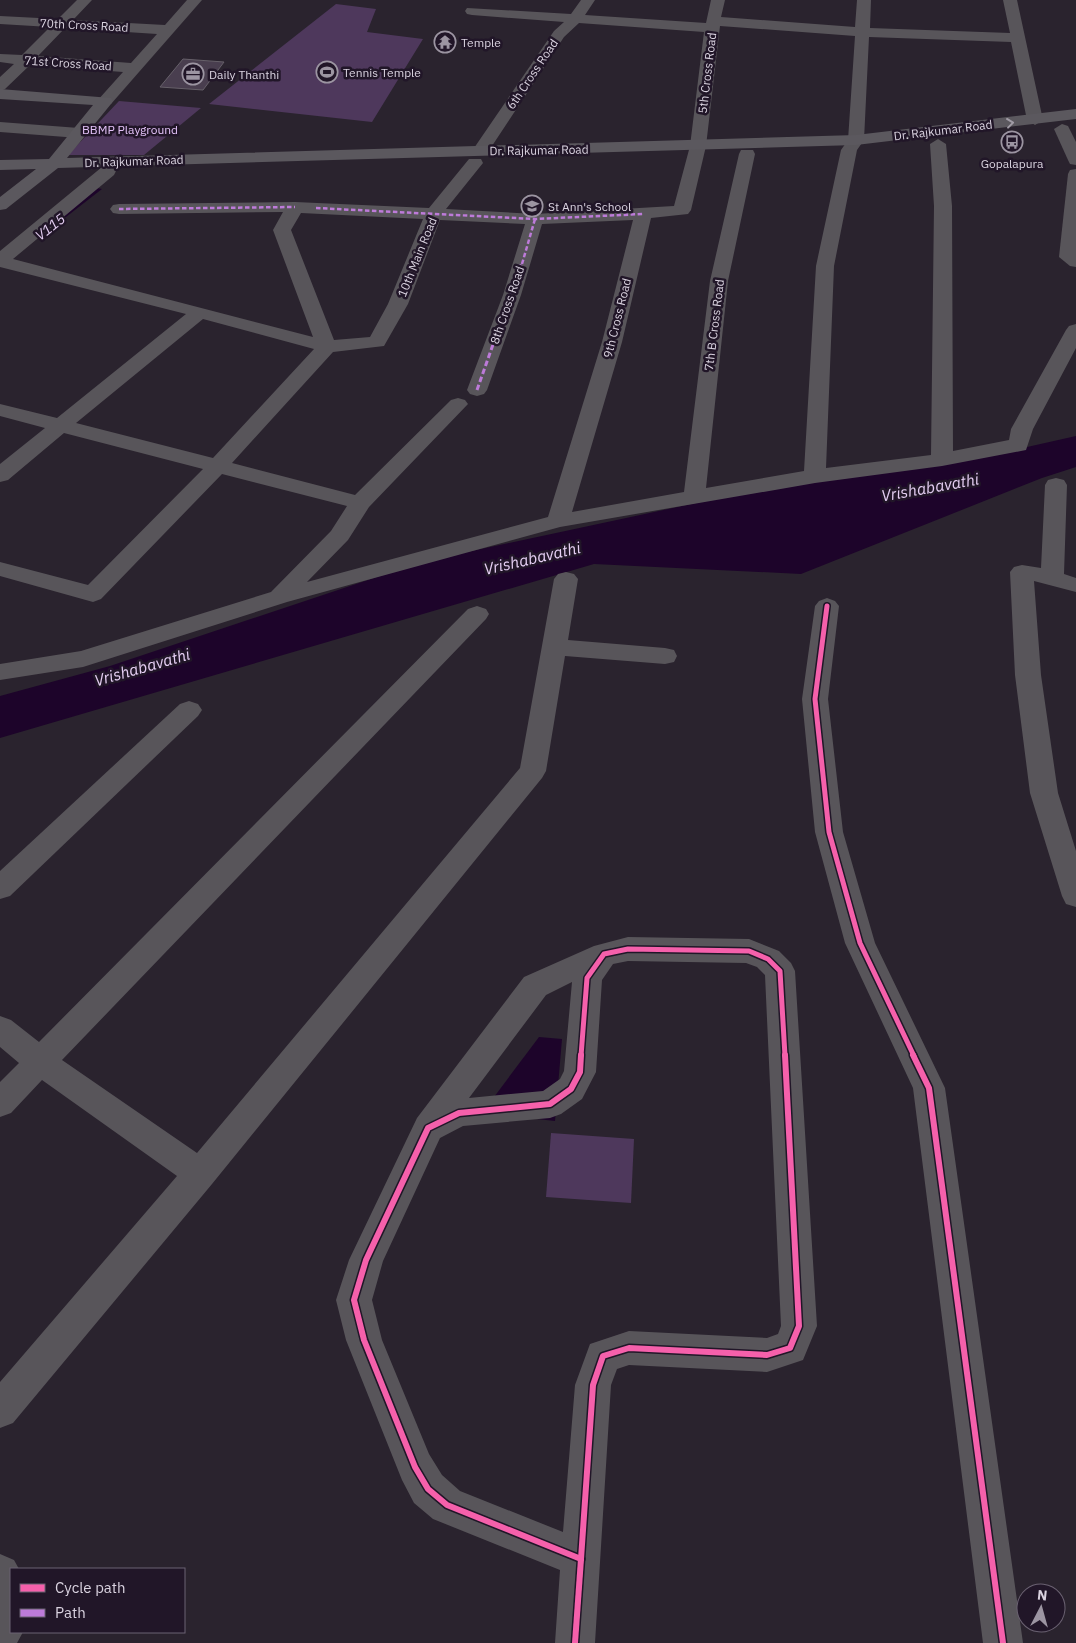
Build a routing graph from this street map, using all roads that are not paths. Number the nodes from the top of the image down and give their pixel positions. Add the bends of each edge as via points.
1 (85, 0) edge
2 (195, 0) edge
3 (504, 0) edge
4 (545, 0) edge
5 (588, 0) edge
6 (718, 0) edge
7 (864, 0) edge
8 (1010, 0) edge
9 (472, 10) dead end
10 (494, 12) junction
11 (532, 16) junction
12 (576, 19) junction
13 (0, 20) edge
14 (61, 24) junction
15 (712, 25) junction
16 (169, 30) junction
17 (862, 32) junction
18 (1018, 38) junction
19 (0, 58) edge
20 (26, 60) junction
21 (135, 68) junction
22 (0, 86) edge
23 (0, 94) edge
24 (104, 101) junction
25 (1076, 114) edge
26 (1035, 120) junction
27 (0, 127) edge
28 (1069, 128) edge
29 (79, 133) junction
30 (938, 144) junction
31 (852, 145) junction
32 (697, 151) junction
33 (747, 154) junction
34 (478, 157) junction
35 (1076, 160) edge
36 (0, 165) edge
37 (48, 168) junction
38 (108, 171) junction
39 (0, 174) edge
40 (1076, 174) edge
41 (0, 205) edge
42 (295, 207) junction
43 (119, 209) dead end
44 (434, 213) junction
45 (643, 214) junction
46 (535, 219) junction
47 (4, 262) edge
48 (1076, 262) edge
49 (200, 312) junction
50 (1076, 330) edge
51 (327, 347) junction
52 (477, 390) dead end
53 (458, 404) dead end
54 (0, 410) edge
55 (59, 426) junction
56 (942, 460) junction
57 (218, 466) junction
58 (0, 475) edge
59 (815, 476) junction
60 (1056, 485) dead end
61 (694, 498) junction
62 (360, 503) junction
63 (558, 521) junction
64 (0, 569) edge
65 (1052, 577) junction
66 (566, 579) dead end
67 (1076, 586) edge
68 (280, 597) junction
69 (826, 606) dead end
70 (477, 614) dead end
71 (554, 648) junction
72 (665, 656) dead end
73 (0, 672) edge
74 (189, 710) dead end
75 (0, 888) edge
76 (1076, 896) edge
77 (604, 954) junction
78 (0, 1029) edge
79 (41, 1062) junction
80 (0, 1103) edge
81 (428, 1128) junction
82 (200, 1174) junction
83 (0, 1410) edge
84 (581, 1559) junction
85 (0, 1574) edge
86 (10, 1592) edge
87 (10, 1615) edge
88 (0, 1633) edge
89 (575, 1643) edge
90 (1003, 1643) edge

1 - 14 street
2 - 16 street
3 - 10 street
4 - 11 street
5 - 12 street, 6th Cross Road
6 - 15 street, 5th Cross Road
7 - 17 street
8 - 18 street
9 - 10 street
10 - 11 street
11 - 12 street
12 - 15 street
12 - 34 street, 6th Cross Road via 559,34
13 - 14 street, 70th Cross Road
14 - 16 street, 70th Cross Road
14 - 20 street
15 - 17 street
15 - 32 street, 5th Cross Road
16 - 21 street
17 - 18 street
17 - 31 street
18 - 26 street
19 - 20 street, 71st Cross Road
20 - 21 street, 71st Cross Road
20 - 22 street
21 - 24 street
23 - 24 main road
24 - 29 main road
25 - 26 main road, Dr. Rajkumar Road
31 -> 26 main road, Dr. Rajkumar Road
27 - 29 street
28 - 30 main road, Dr. Rajkumar Road
28 - 35 street
29 - 37 main road
30 - 31 main road, Dr. Rajkumar Road
30 - 56 street via 943,206
31 - 32 main road, Dr. Rajkumar Road
31 - 33 main road, Dr. Rajkumar Road
31 - 59 street via 824,266
32 - 33 main road, Dr. Rajkumar Road
32 - 34 main road, Dr. Rajkumar Road
32 - 45 street via 682,210
33 - 61 street, 7th B Cross Road via 719,281
34 - 37 main road, Dr. Rajkumar Road
34 - 38 main road, Dr. Rajkumar Road
34 - 44 street, 10th Main Road
36 - 37 main road, Dr. Rajkumar Road
37 - 38 main road, Dr. Rajkumar Road
37 - 39 main road, Dr. Rajkumar Road
37 - 41 main road
38 - 47 street
40 - 48 street via 1068,257
42 - 43 street
42 - 44 street
42 - 51 street via 282,230
44 - 46 street
44 - 51 street, 10th Main Road via 398,304 377,342
45 - 46 street
45 - 63 street, 9th Cross Road via 612,342
46 - 52 street, 8th Cross Road via 512,295
47 - 49 street
49 - 51 street
49 - 55 street
50 - 56 street via 1022,429 1018,446
51 - 57 street
53 - 62 street
54 - 55 street
55 - 57 street
55 - 58 street
56 - 59 street
57 - 62 street
57 - 64 street via 93,594
59 - 61 street
60 - 65 street
61 - 63 street
62 - 68 street via 340,535
63 - 68 street
65 - 67 street
65 - 76 street via 1016,570 1044,792
66 - 71 street
68 - 73 street via 83,659
69 - 90 street via 815,699 829,832 860,943 929,1088
70 - 79 street
71 - 72 street
71 - 82 street via 533,771
74 - 75 street
77 - 81 street via 535,986
77 - 81 street via 587,978 580,1072 571,1089 550,1104 459,1113
77 - 84 street via 628,949 749,951 768,959 780,972 799,1326 790,1348 767,1356 629,1348 603,1356 593,1385
78 - 79 street
79 - 80 street
79 - 82 street
81 - 84 street via 366,1260 354,1300 364,1340 415,1467 428,1489 447,1505
82 - 83 street
84 - 89 street
85 - 86 street
87 - 88 street

